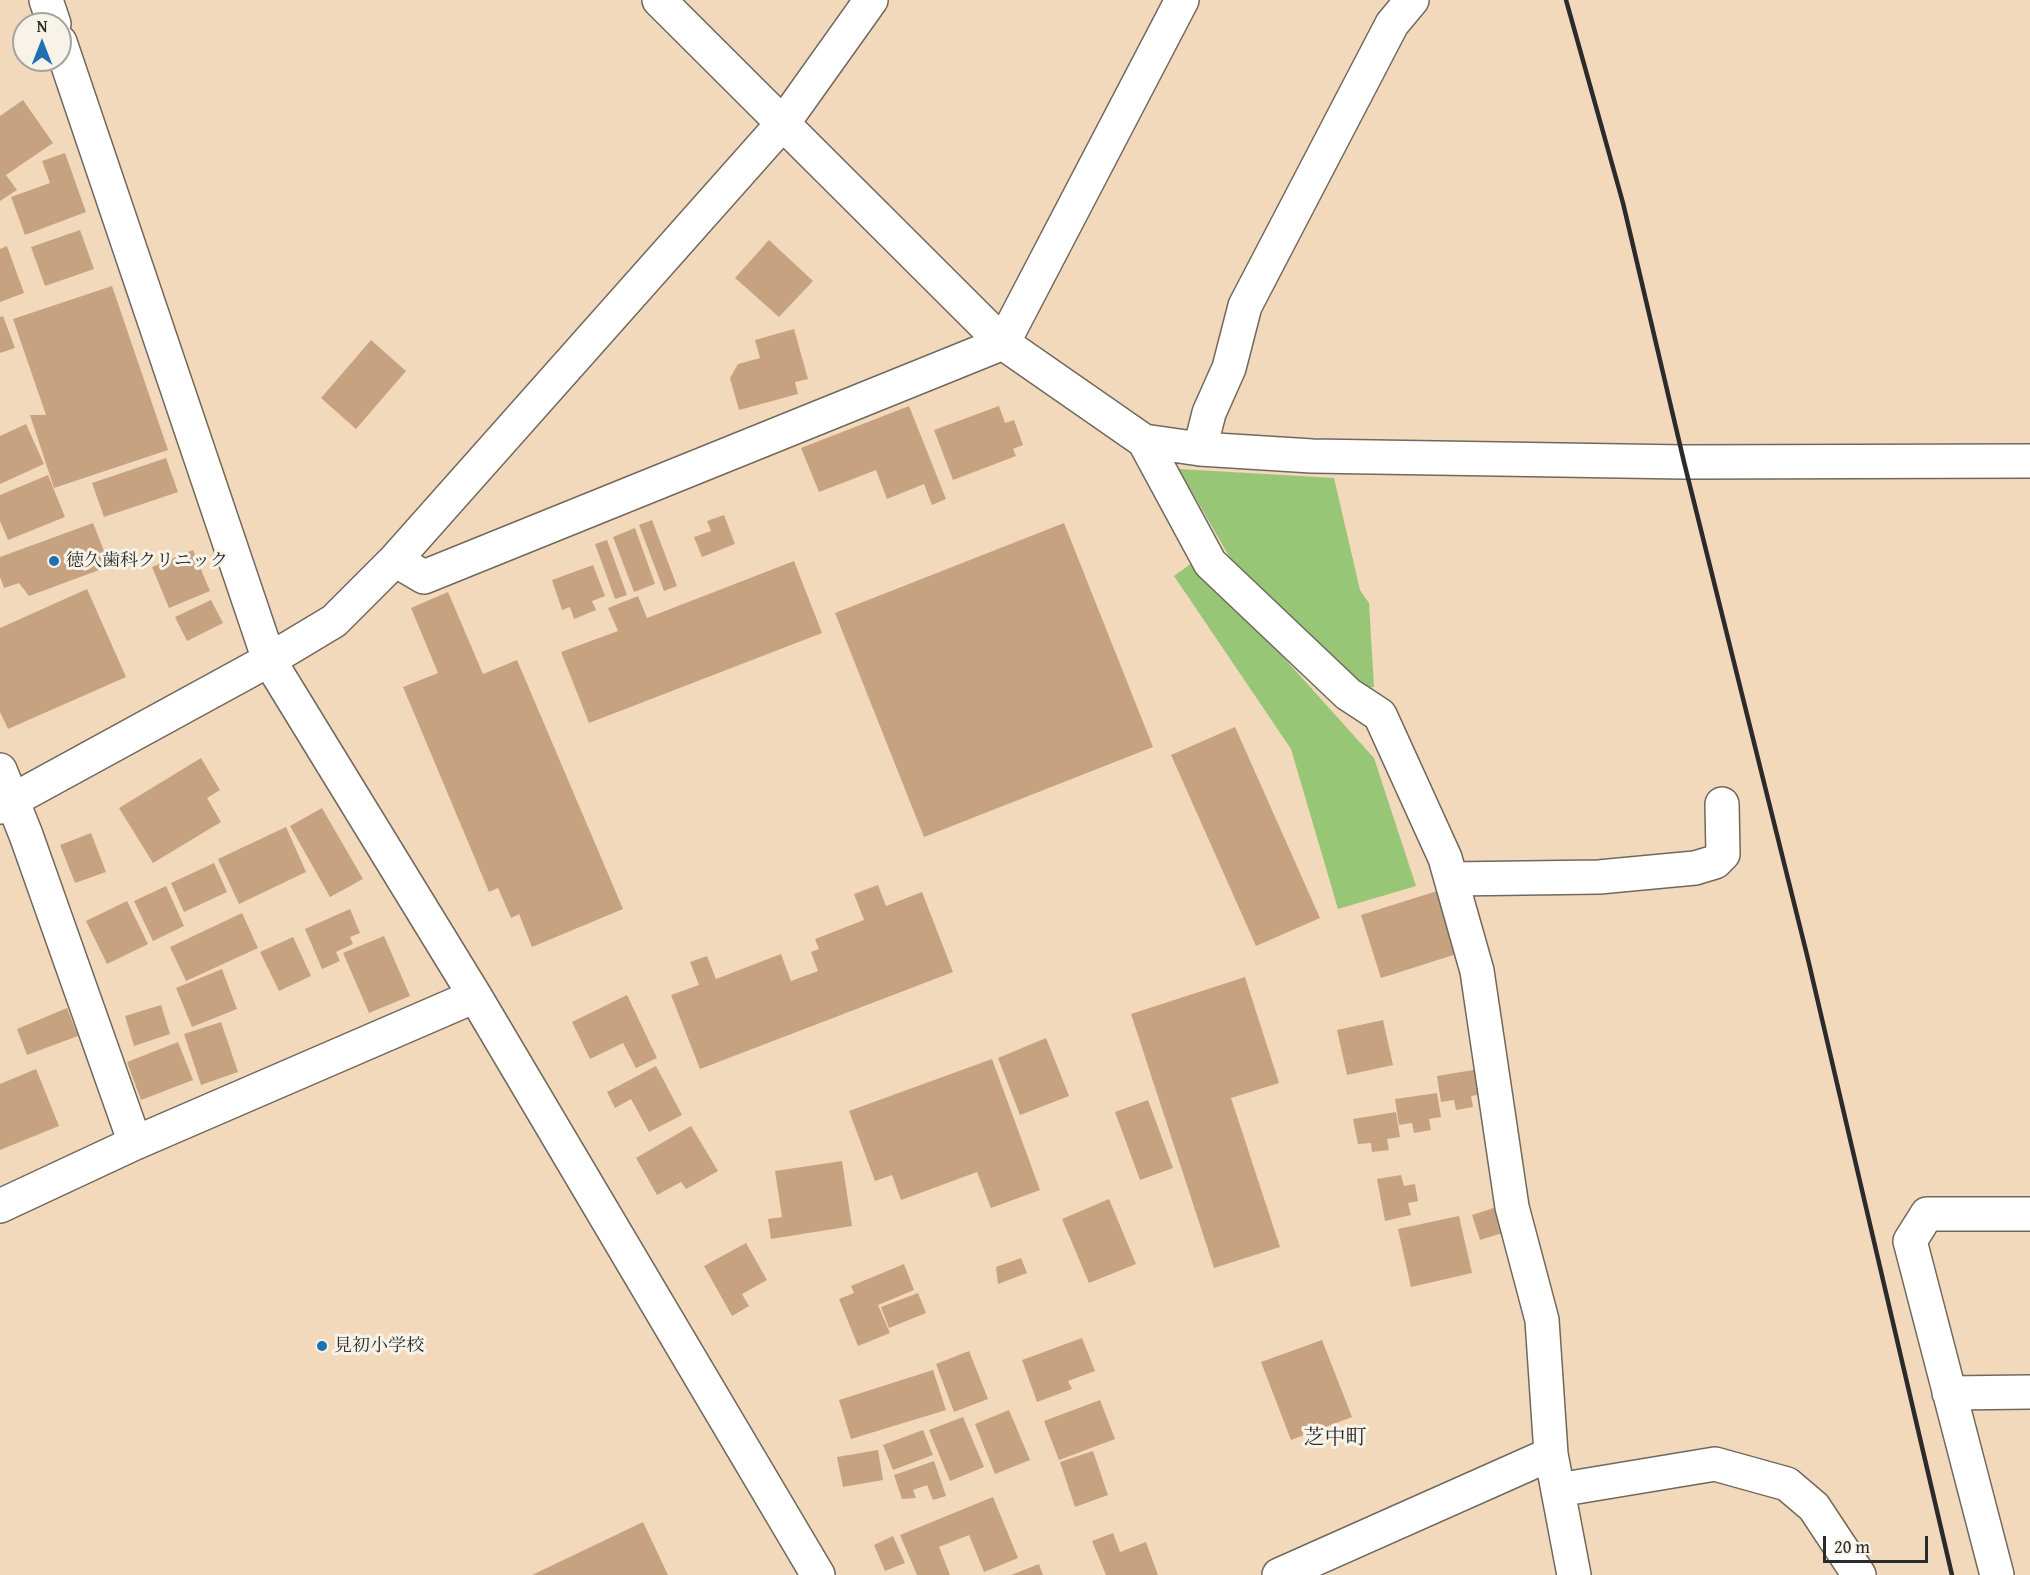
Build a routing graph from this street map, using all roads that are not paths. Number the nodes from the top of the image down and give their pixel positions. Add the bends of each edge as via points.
1 (659, 0) edge
2 (871, 0) edge
3 (1182, 0) edge
4 (1412, 0) edge
5 (70, 72) edge
6 (784, 122) junction
7 (1003, 344) junction
8 (1144, 441) junction
9 (1200, 449) junction
10 (2030, 461) edge
11 (395, 560) junction
12 (269, 660) junction
13 (0, 770) edge
14 (6, 804) edge
15 (1722, 804) dead end
16 (1451, 879) junction
17 (475, 996) junction
18 (135, 1143) junction
19 (0, 1206) edge
20 (2030, 1214) edge
21 (2030, 1392) edge
22 (1949, 1393) junction
23 (1551, 1454) junction
24 (1558, 1490) junction
25 (818, 1575) edge
26 (1279, 1575) edge
27 (1574, 1575) edge
28 (1859, 1575) edge
29 (1997, 1575) edge

1 - 6 street
2 - 6 street
3 - 7 street
4 - 9 street via 1392,24 1245,306 1229,368 1209,413
5 - 12 street
6 - 7 street
6 - 11 street
7 - 8 street
7 - 11 street via 424,577
8 - 9 street
8 - 16 street via 1210,563 1348,694 1380,715
9 - 10 street via 1312,456
11 - 12 street via 334,621
12 - 14 street
12 - 17 street
13 - 14 street
14 - 18 street
15 - 16 street via 1723,854 1715,862 1695,868 1599,877
16 - 23 street via 1477,971 1512,1207 1542,1320
17 - 18 street
17 - 25 street
18 - 19 street
20 - 22 street via 1927,1214 1910,1241
21 - 22 street
22 - 29 street
23 - 24 street
23 - 26 street
24 - 27 street
24 - 28 street via 1715,1464 1736,1469 1787,1484 1814,1507

